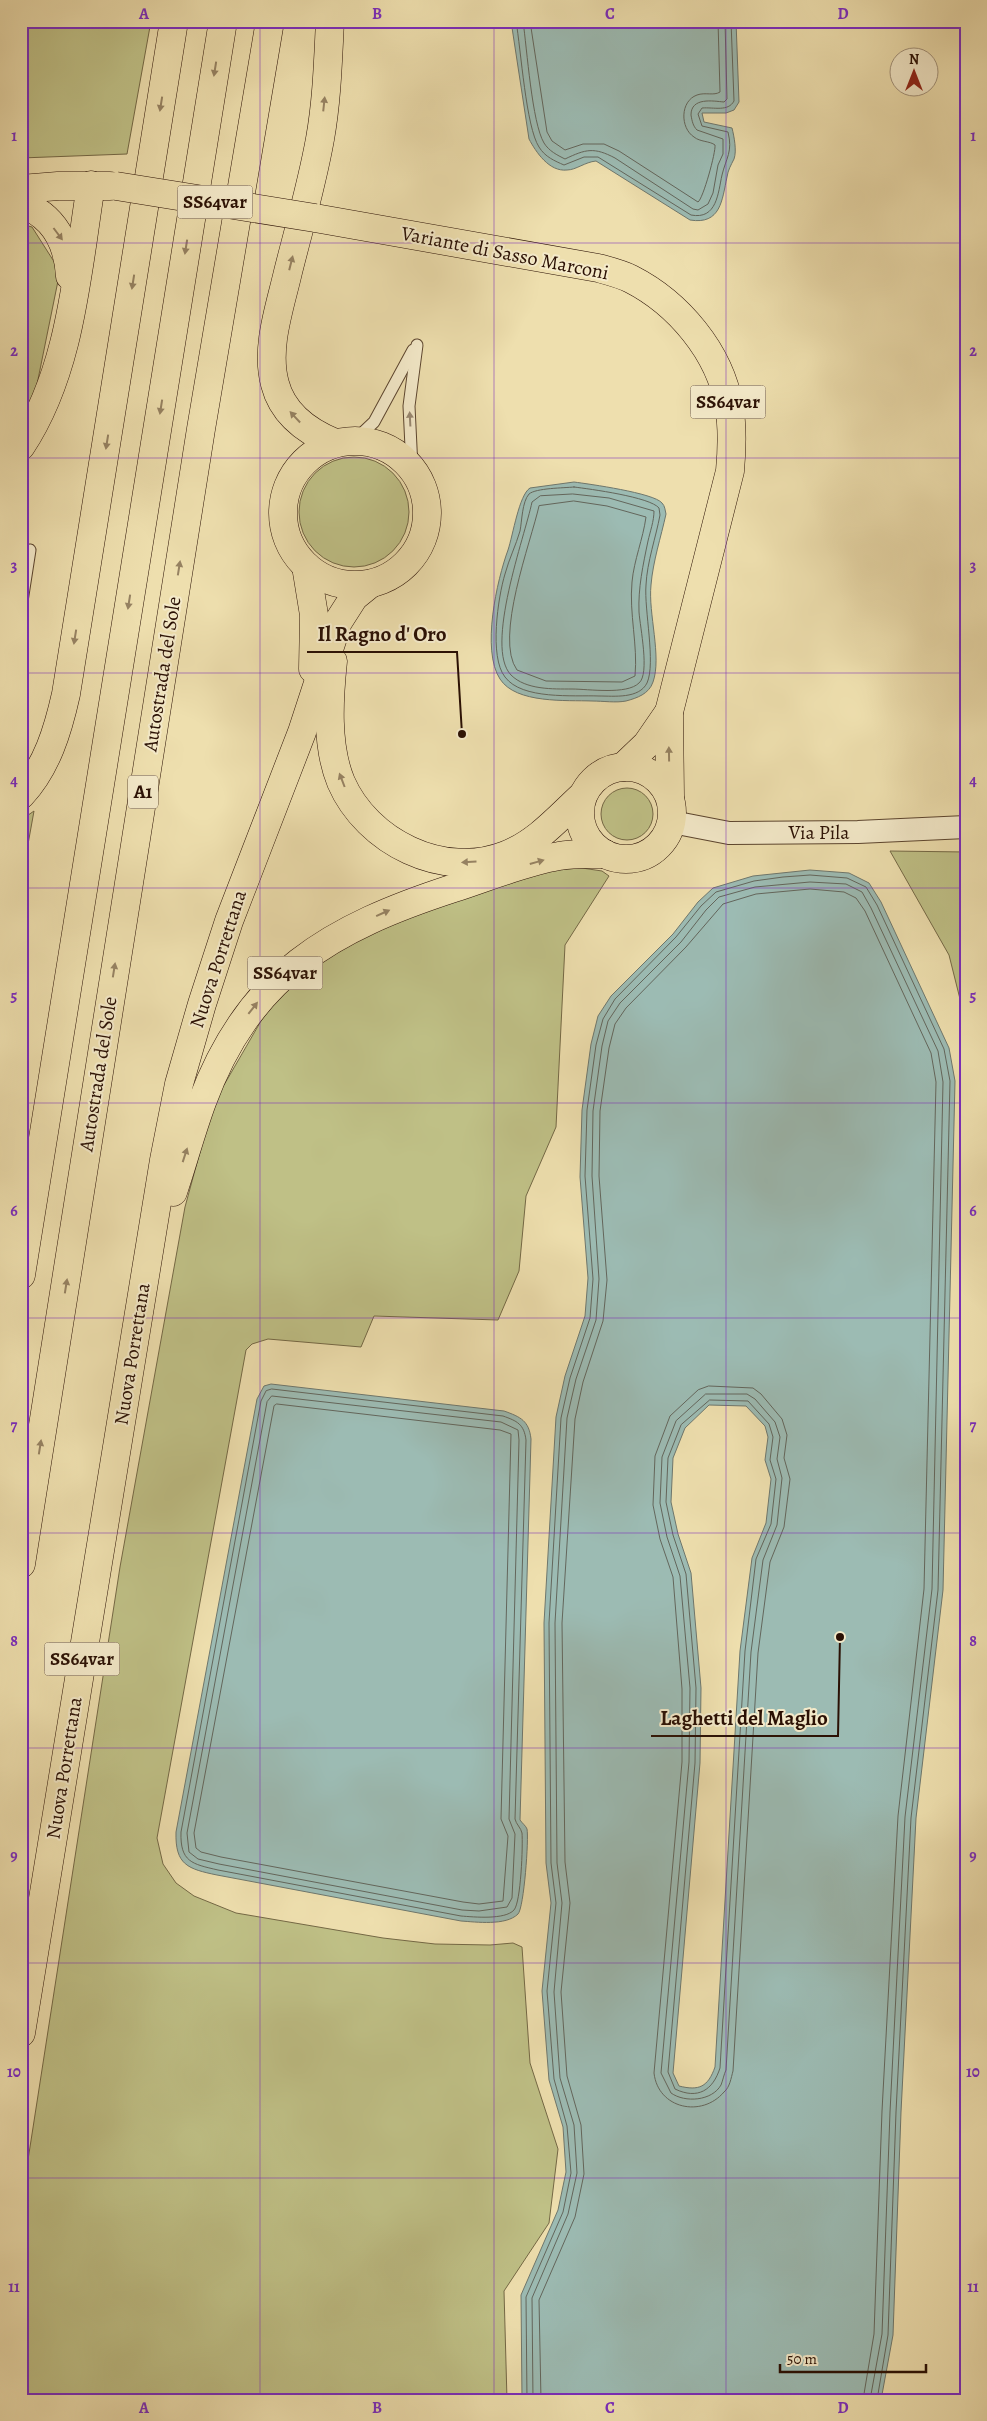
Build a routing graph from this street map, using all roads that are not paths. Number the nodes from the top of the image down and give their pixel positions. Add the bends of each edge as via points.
1 (174, 21) edge
2 (223, 21) edge
3 (270, 21) edge
4 (330, 21) edge
5 (103, 186) junction
6 (21, 189) edge
7 (21, 204) edge
8 (72, 299) junction
9 (345, 442) junction
10 (21, 446) edge
11 (412, 468) junction
12 (30, 550) dead end
13 (306, 566) junction
14 (370, 584) junction
15 (21, 608) edge
16 (338, 622) junction
17 (313, 692) junction
18 (669, 712) junction
19 (623, 767) junction
20 (21, 795) edge
21 (583, 795) junction
22 (671, 809) junction
23 (966, 827) edge
24 (604, 854) junction
25 (21, 1276) edge
26 (144, 1284) junction
27 (21, 1564) edge
28 (21, 2033) edge

1 -> 20 highway via 66,694 55,738
2 -> 25 highway, A1
27 -> 3 highway, Autostrada del Sole / A1 via 193,478
9 -> 4 highway via 316,435 297,421 284,406 275,384 272,360 279,312 320,139
5 - 6 highway, Variante di Sasso Marconi / SS64var
5 - 8 highway
5 - 18 highway, Variante di Sasso Marconi / SS64var, bridge via 315,218 598,268 630,278 656,294 682,317 702,343 719,376 729,404 732,437 730,471
7 -> 8 highway via 42,216 62,238 67,250
8 - 10 highway via 64,348 33,429
9 - 11 highway, SS64var via 376,443 396,453
11 -> 9 lane via 409,406 417,344 374,422
9 - 13 highway, SS64var via 315,452 299,466 286,492 282,507 284,529 292,549
11 - 14 highway, SS64var via 423,486 427,506 422,540 407,564
12 - 15 lane
13 - 14 highway, SS64var via 325,579 347,585
13 - 17 highway, SS64var via 314,615
14 - 16 highway, SS64var via 354,597
16 - 17 highway
21 -> 16 highway, SS64var via 547,829 505,856 472,862 433,860 386,838 352,801 341,782 334,756 331,697
17 - 26 highway, Nuova Porrettana / SS64var via 302,732 229,921 179,1084
18 - 19 highway, SS64var via 647,744
22 -> 18 highway, SS64var
19 - 21 highway, SS64var via 599,775
19 - 22 highway via 638,768 662,783
21 - 24 highway via 580,808 583,829 593,846
22 - 23 street, Via Pila via 729,833
22 - 24 highway, SS64var via 661,845 651,853 627,860
26 -> 24 highway, SS64var via 202,1102 216,1069 247,1016 285,973 341,933 398,906 560,856
26 - 28 highway, Nuova Porrettana / SS64var

